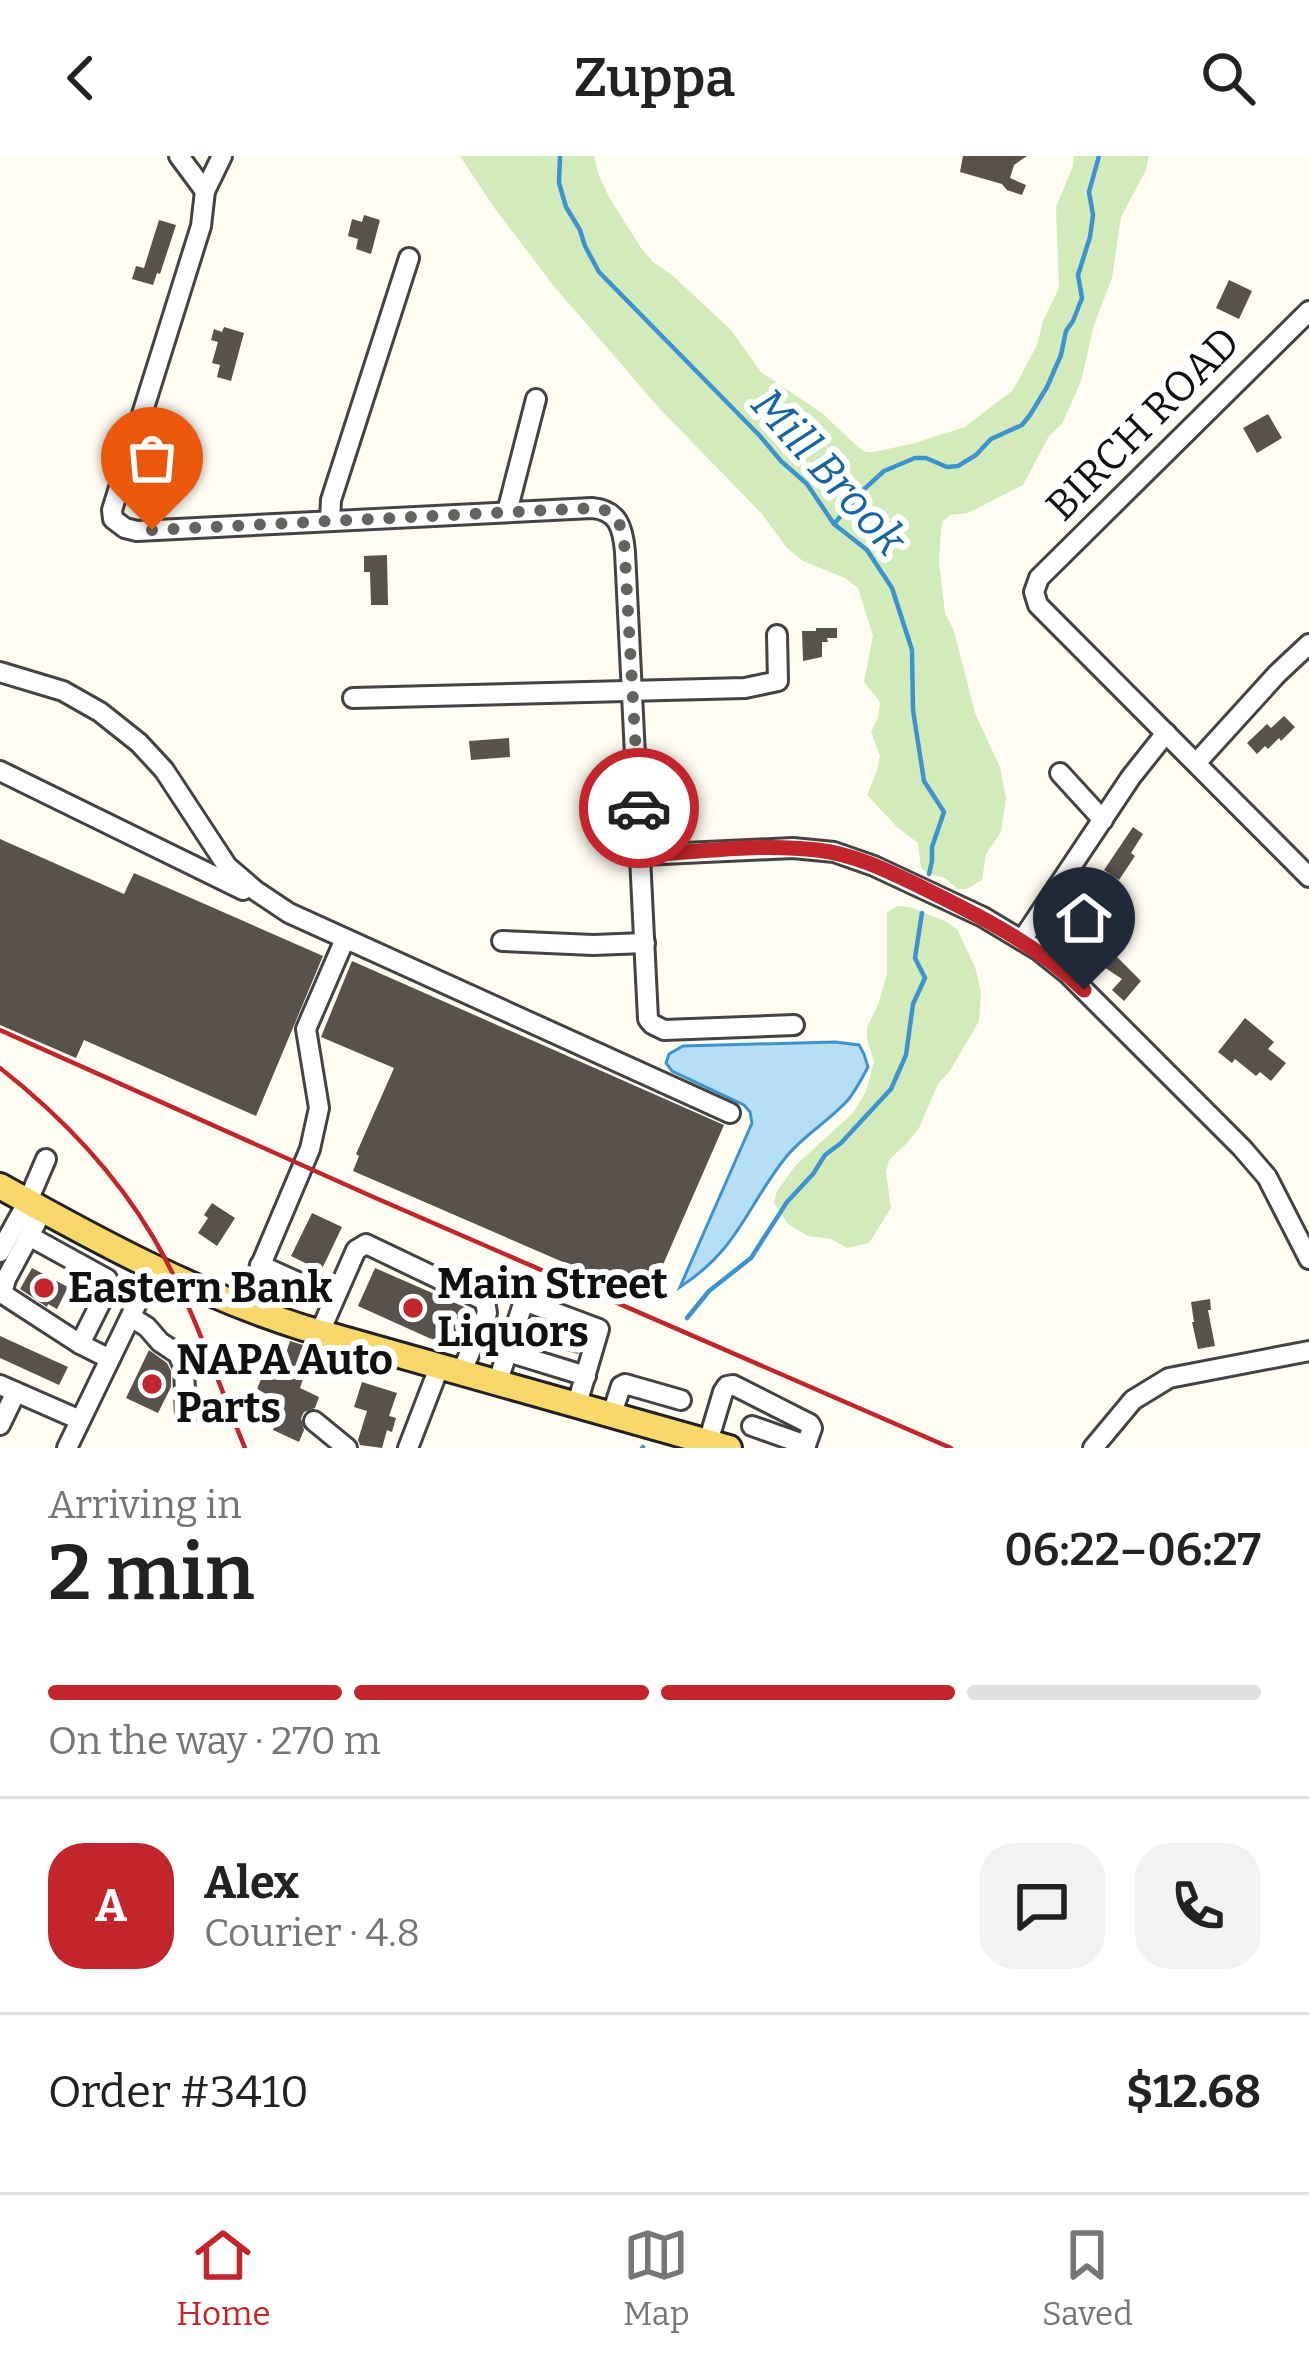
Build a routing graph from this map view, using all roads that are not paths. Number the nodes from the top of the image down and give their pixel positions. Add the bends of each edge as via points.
1 (179, 156) edge
2 (222, 156) edge
3 (205, 191) junction
4 (409, 258) dead end
5 (1309, 310) edge
6 (536, 399) dead end
7 (507, 512) junction
8 (330, 521) junction
9 (777, 634) dead end
10 (1309, 644) edge
11 (0, 672) edge
12 (631, 692) junction
13 (353, 698) dead end
14 (1166, 733) junction
15 (1197, 763) junction
16 (0, 771) edge
17 (1060, 773) dead end
18 (1103, 820) junction
19 (642, 855) junction
20 (1309, 878) edge
21 (289, 913) junction
22 (345, 938) junction
23 (1022, 940) junction
24 (502, 941) dead end
25 (644, 943) junction
26 (794, 1025) dead end
27 (730, 1113) dead end
28 (46, 1159) dead end
29 (0, 1186) edge
30 (35, 1206) junction
31 (29, 1236) junction
32 (0, 1252) edge
33 (1309, 1259) edge
34 (260, 1264) junction
35 (154, 1268) junction
36 (333, 1298) junction
37 (243, 1307) junction
38 (130, 1317) junction
39 (320, 1332) junction
40 (80, 1344) junction
41 (1309, 1351) edge
42 (508, 1352) junction
43 (110, 1359) junction
44 (451, 1368) junction
45 (586, 1376) junction
46 (498, 1382) junction
47 (8, 1388) edge
48 (681, 1400) dead end
49 (578, 1404) junction
50 (612, 1414) junction
51 (186, 1416) dead end
52 (80, 1420) junction
53 (314, 1421) dead end
54 (0, 1425) edge
55 (752, 1426) dead end
56 (667, 1439) edge
57 (718, 1445) edge
58 (806, 1447) edge
59 (67, 1448) edge
60 (347, 1448) edge
61 (408, 1448) edge
62 (1093, 1448) edge

1 - 3 street
2 - 3 street
3 - 8 street via 113,519 137,530
4 - 8 street
5 - 14 street, BIRCH ROAD via 1039,578 1034,592
6 - 7 street
7 - 8 street
7 - 12 street via 599,508 618,521
9 - 12 street via 778,681
10 - 15 street
11 - 21 street via 64,691 139,743 226,866
12 - 13 street
12 - 19 street
14 - 15 street
14 - 18 street
15 - 20 street
16 - 21 street
17 - 18 street
18 - 23 street
19 - 23 street via 834,852
19 - 25 street
21 - 22 street
22 - 27 street
22 - 34 street via 306,1029 319,1108 310,1149
23 - 33 street via 1084,990 1256,1163
24 - 25 street
25 - 26 street via 652,1024
28 - 30 street
29 - 30 main road
30 - 31 street
30 - 32 street
30 - 35 main road
31 - 40 street via 3,1290
31 - 40 street via 107,1279
34 - 36 street
34 - 37 street
35 - 37 main road
35 - 38 street
36 - 39 street
36 - 44 street via 364,1244 481,1298 488,1310
37 - 39 main road
38 - 43 street
38 - 51 street via 178,1354
39 - 44 main road
40 - 43 street
41 - 62 street via 1169,1378 1133,1400
42 - 45 street
42 - 45 street via 524,1301 599,1329
42 - 46 street
43 - 52 street
44 - 46 main road
44 - 61 street
45 - 49 street
46 - 49 main road
47 - 52 street
47 - 54 street
48 - 50 street via 626,1384
49 - 50 main road
50 - 56 main road
52 - 59 street
53 - 60 street
55 - 58 street
56 - 57 main road
57 - 58 street via 723,1392 733,1385 810,1424

